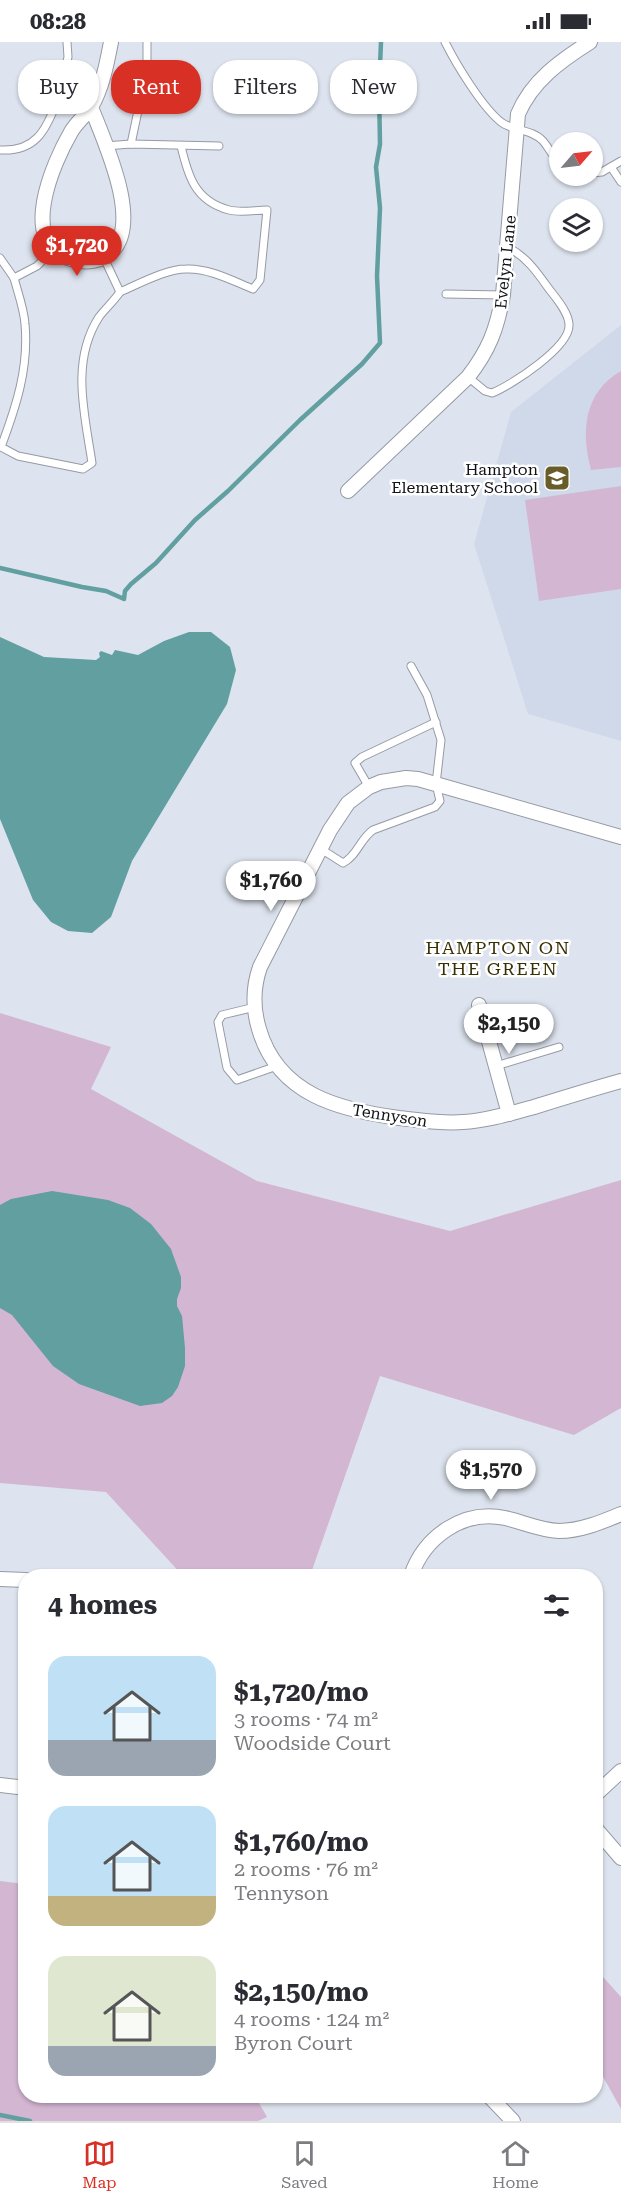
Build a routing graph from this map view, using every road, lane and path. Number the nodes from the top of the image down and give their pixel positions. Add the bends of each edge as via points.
1 (68, 42) edge
2 (111, 42) edge
3 (147, 42) edge
4 (445, 42) edge
5 (590, 42) edge
6 (67, 60) edge
7 (99, 84) edge
8 (52, 114) edge
9 (85, 114) edge
10 (94, 114) edge
11 (517, 129) junction
12 (131, 144) junction
13 (105, 146) junction
14 (181, 146) junction
15 (219, 146) dead end
16 (0, 150) edge
17 (549, 151) edge
18 (621, 161) edge
19 (611, 167) junction
20 (603, 171) edge
21 (621, 182) edge
22 (507, 247) junction
23 (52, 250) junction
24 (0, 258) edge
25 (104, 258) junction
26 (14, 278) junction
27 (120, 292) junction
28 (446, 294) dead end
29 (503, 295) junction
30 (468, 377) junction
31 (348, 491) dead end
32 (411, 666) dead end
33 (436, 722) junction
34 (436, 784) junction
35 (369, 787) junction
36 (621, 837) edge
37 (321, 849) junction
38 (479, 1005) dead end
39 (255, 1007) junction
40 (560, 1047) dead end
41 (277, 1066) junction
42 (496, 1066) junction
43 (621, 1081) edge
44 (509, 1114) junction
45 (621, 1514) edge
46 (414, 1569) edge
47 (0, 1579) edge
48 (18, 1580) edge
49 (621, 1771) edge
50 (0, 1785) edge
51 (18, 1787) edge
52 (603, 1788) edge
53 (603, 1837) edge
54 (621, 1858) edge
55 (496, 2103) edge
56 (513, 2121) edge

1 - 6 lane
2 - 7 street
3 - 12 lane via 147,68
4 - 11 lane via 488,109 502,123
5 - 11 street, Evelyn Lane via 539,79 524,98
8 - 16 lane via 32,144 12,151
9 - 23 street via 72,130 47,183 43,232
10 - 13 street
11 - 17 lane via 534,134
11 - 22 street, Evelyn Lane
12 - 13 lane
12 - 14 lane
13 - 25 street via 124,221 120,240
14 - 15 lane
14 - 27 lane via 189,177 208,202 231,211 267,210 261,280 253,289 186,268
18 - 19 lane
19 - 20 lane
19 - 21 lane
22 - 29 street, Evelyn Lane
22 - 30 lane via 520,253 537,271 570,322 568,331 553,350 504,388 492,393 485,391
23 - 25 street via 80,261
23 - 26 lane via 37,266
24 - 26 lane
25 - 27 lane
26 - 27 lane via 25,322 25,359 18,402 1,447 18,456 83,469 92,463 81,390 83,354 99,318
28 - 29 lane
29 - 30 street, Evelyn Lane via 490,345
30 - 31 street, Evelyn Lane
32 - 33 lane
33 - 34 lane via 441,740
33 - 35 lane via 355,763
34 - 35 street, Tennyson via 406,778
34 - 36 street, Tennyson
34 - 37 lane via 440,801 435,807 373,830 350,860 343,863
35 - 37 street, Tennyson via 338,815
37 - 39 street, Tennyson via 260,967
38 - 42 street
39 - 41 street, Tennyson via 261,1036
39 - 41 lane via 222,1015 218,1022 227,1068 237,1080
40 - 42 lane
41 - 44 street, Tennyson via 303,1090 362,1113 445,1122
42 - 44 street
43 - 44 street, Tennyson
45 - 46 street via 561,1531 502,1517 459,1522 434,1539
47 - 48 street
49 - 52 street
50 - 51 street
53 - 54 street
55 - 56 street

